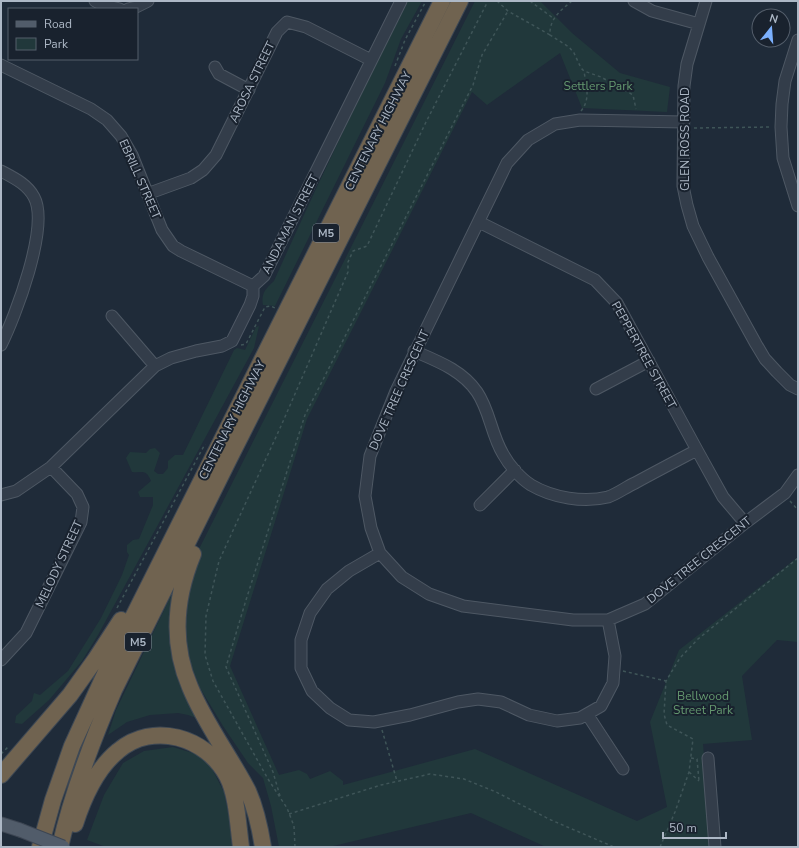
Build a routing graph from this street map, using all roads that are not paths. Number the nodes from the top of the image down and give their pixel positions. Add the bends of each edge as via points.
1 (95, 1) edge
2 (148, 1) edge
3 (401, 1) edge
4 (442, 1) edge
5 (460, 1) edge
6 (634, 1) edge
7 (706, 1) edge
8 (116, 8) edge
9 (132, 8) edge
10 (699, 24) junction
11 (798, 40) edge
12 (371, 60) junction
13 (1, 65) edge
14 (215, 67) dead end
15 (248, 90) junction
16 (684, 125) junction
17 (1, 171) edge
18 (147, 194) junction
19 (798, 206) edge
20 (479, 222) junction
21 (253, 286) junction
22 (112, 316) dead end
23 (1, 345) edge
24 (414, 351) junction
25 (649, 362) junction
26 (155, 366) junction
27 (798, 389) edge
28 (596, 390) dead end
29 (697, 450) junction
30 (229, 459) junction
31 (51, 467) junction
32 (515, 470) junction
33 (798, 475) edge
34 (1, 495) edge
35 (480, 505) dead end
36 (745, 523) junction
37 (171, 542) junction
38 (380, 553) junction
39 (608, 620) junction
40 (1, 660) edge
41 (587, 714) junction
42 (708, 758) dead end
43 (623, 769) dead end
44 (1, 775) edge
45 (1, 824) edge
46 (40, 847) edge
47 (60, 847) edge
48 (63, 847) edge
49 (68, 847) edge
50 (241, 847) edge
51 (263, 847) edge
52 (716, 847) edge

1 - 8 street
2 - 9 street
3 - 12 street, ANDAMAN STREET
4 - 37 highway, CENTENARY HIGHWAY / M5
5 - 30 highway, CENTENARY HIGHWAY / M5
6 - 10 street via 652,11
7 - 10 street, GLEN ROSS ROAD
10 - 16 street, GLEN ROSS ROAD via 687,64
11 - 19 street via 785,81 781,127 783,158
12 - 15 street, AROSA STREET via 306,27 287,22 277,32
12 - 21 street, ANDAMAN STREET via 264,276
13 - 18 street, EBRILL STREET via 91,109 107,120 121,136 132,155
14 - 15 street via 218,74
15 - 18 street, AROSA STREET via 216,155 203,170 191,178
16 - 20 street, DOVE TREE CRESCENT via 580,120 555,124 528,140 507,163
16 - 27 street, GLEN ROSS ROAD via 684,186 693,226 765,358 790,385
17 - 23 street via 21,182 35,198 38,213 37,232 28,275
18 - 21 street, EBRILL STREET via 162,230 173,246
20 - 24 street, DOVE TREE CRESCENT
20 - 25 street, PEPPERTREE STREET via 595,280 617,303
21 - 26 street, ANDAMAN STREET via 250,305 232,341 222,346 171,358
22 - 26 street
24 - 32 street via 447,365 477,392 487,411 502,453
24 - 38 street, DOVE TREE CRESCENT via 370,456 365,496
25 - 28 street
25 - 29 street, PEPPERTREE STREET
26 - 31 street
29 - 32 street via 608,497 581,500 554,495 531,485
29 - 36 street, PEPPERTREE STREET via 723,497
30 - 47 highway, CENTENARY HIGHWAY / M5 via 97,729 81,772
30 - 51 highway via 230,473 181,585 178,638 181,662 193,695 248,792 256,813
31 - 34 street via 16,491
31 - 40 street, MELODY STREET via 78,494 83,507 81,522 26,633
32 - 35 street
33 - 36 street, DOVE TREE CRESCENT via 785,493
36 - 39 street, DOVE TREE CRESCENT via 645,604
37 - 44 highway via 160,547 123,616 84,677
37 - 46 highway, CENTENARY HIGHWAY / M5 via 110,663 72,746
38 - 39 street, DOVE TREE CRESCENT via 402,577 429,594 463,606 573,620
38 - 41 street via 349,571 328,589 310,612 301,640 301,668 312,691 330,708 349,720 374,722 478,698 501,702 529,715 557,721 580,718
39 - 41 street via 615,656 613,683 601,706
41 - 43 street
42 - 52 street
45 - 48 main road, bridge
49 - 50 highway via 85,800 110,758 126,745 156,735 186,739 203,748 216,760 230,783

